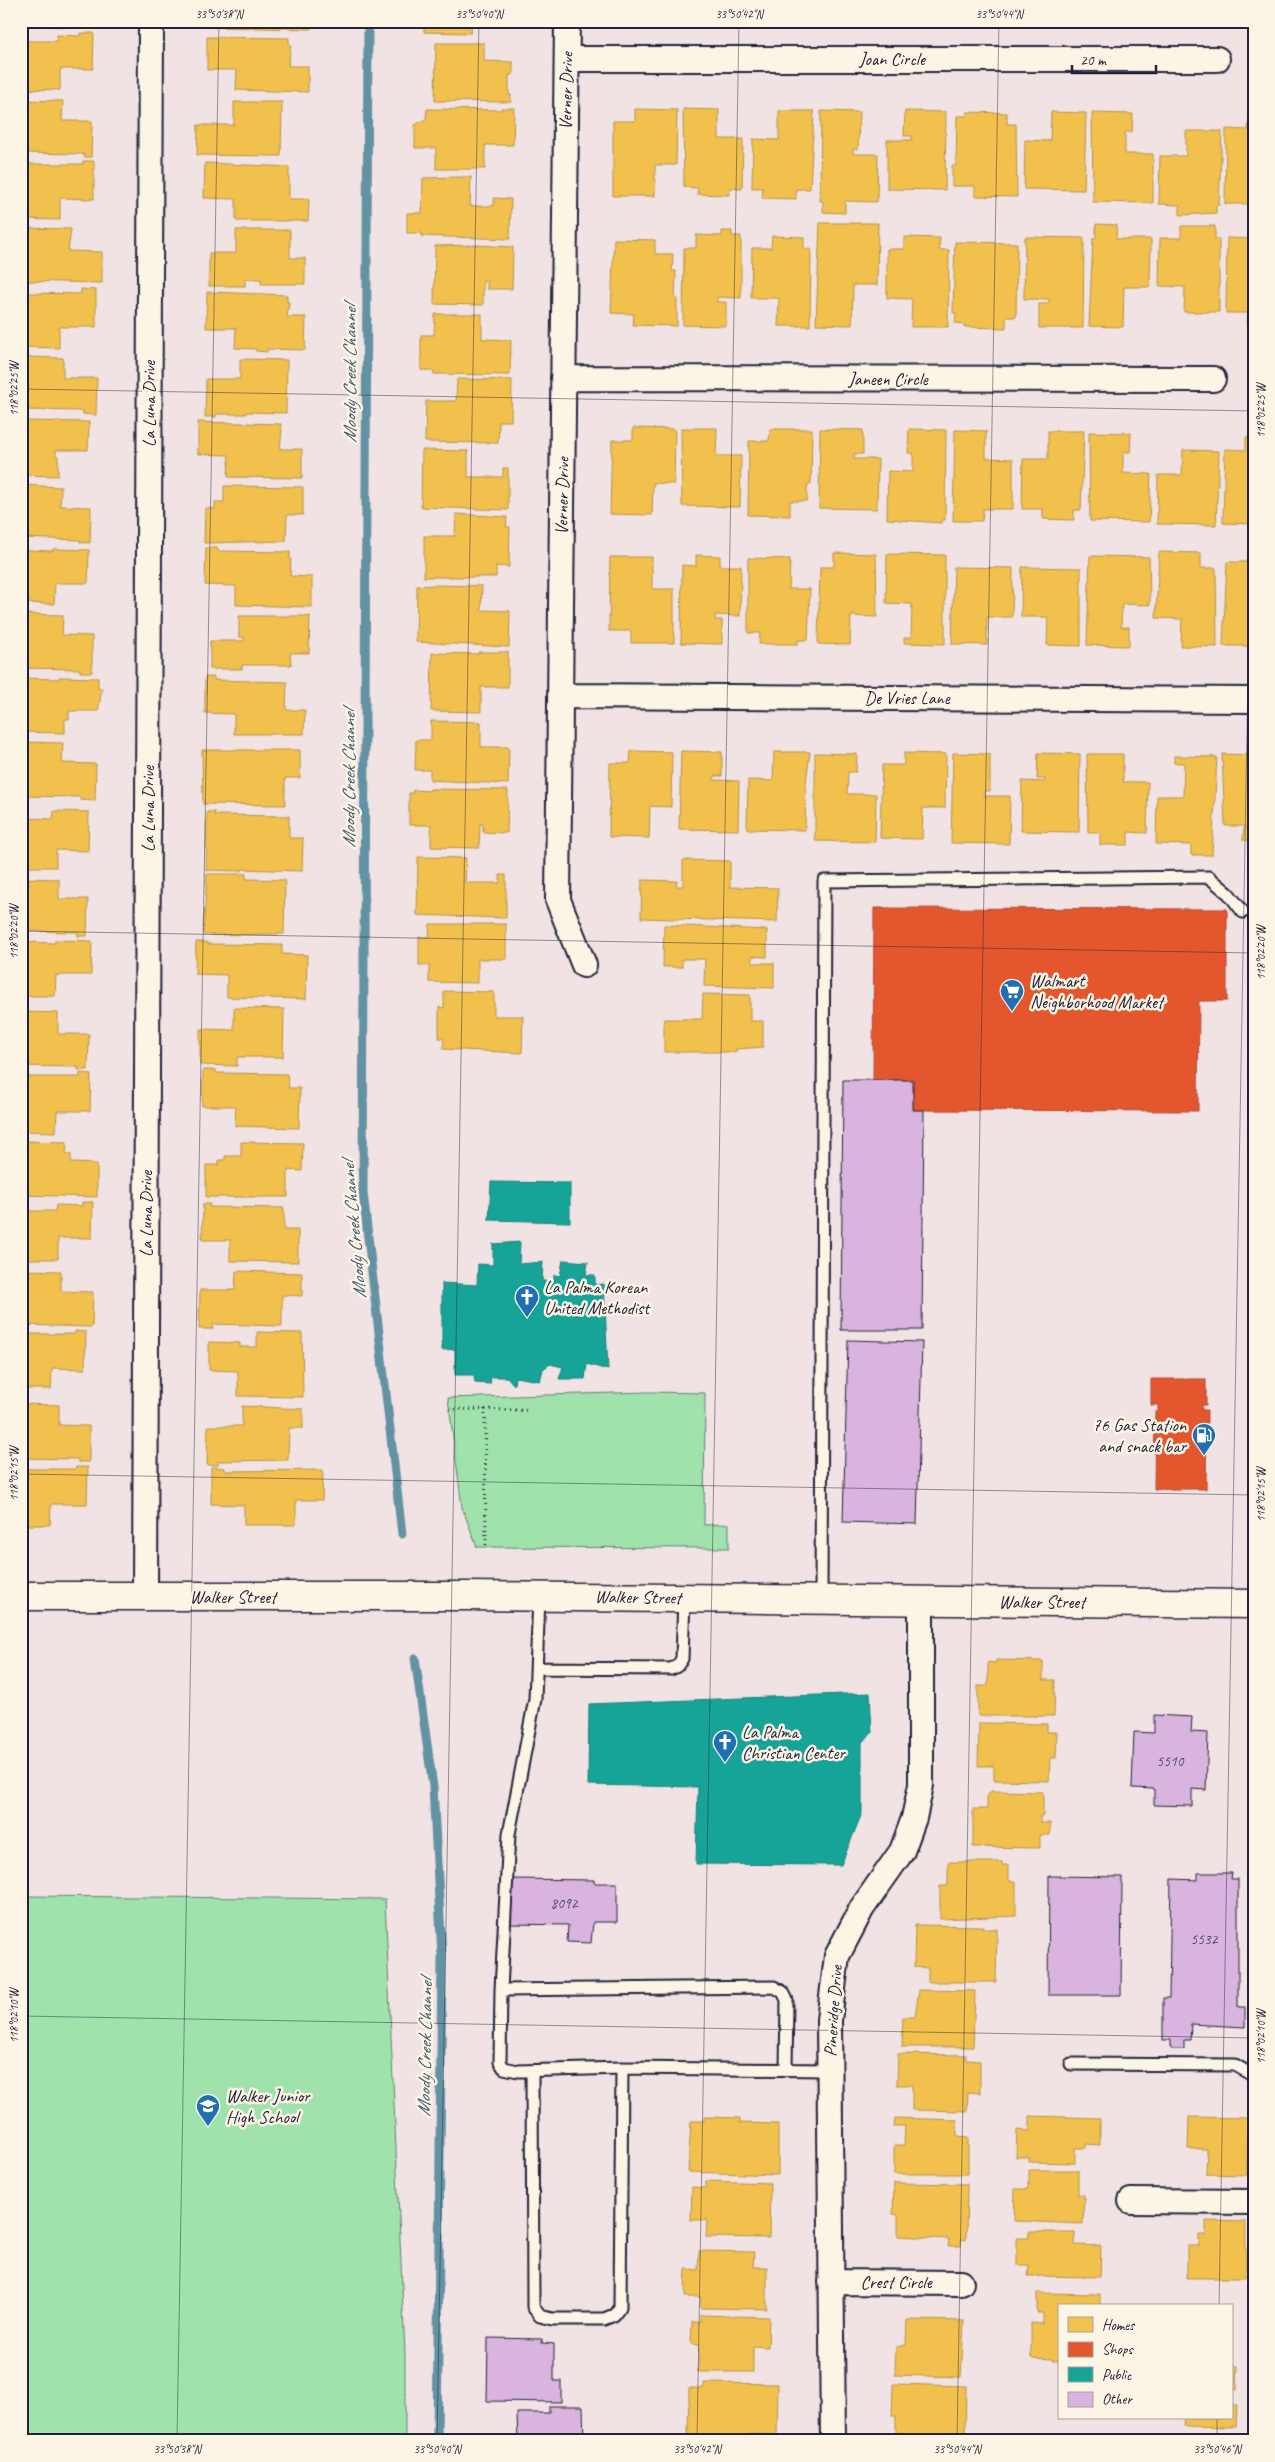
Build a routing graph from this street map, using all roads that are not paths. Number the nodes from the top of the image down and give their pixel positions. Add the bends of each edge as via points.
1 (151, 21) edge
2 (567, 21) edge
3 (567, 58) junction
4 (1217, 59) dead end
5 (563, 378) junction
6 (1213, 380) dead end
7 (560, 696) junction
8 (1254, 700) edge
9 (1243, 912) dead end
10 (584, 966) dead end
11 (21, 1596) edge
12 (539, 1596) junction
13 (145, 1597) junction
14 (684, 1598) junction
15 (821, 1599) junction
16 (921, 1602) junction
17 (1254, 1604) edge
18 (537, 1668) junction
19 (501, 1990) junction
20 (1071, 2064) dead end
21 (622, 2068) junction
22 (786, 2070) junction
23 (829, 2070) junction
24 (532, 2071) junction
25 (1254, 2076) edge
26 (1131, 2201) dead end
27 (1254, 2202) edge
28 (831, 2282) junction
29 (961, 2283) dead end
30 (833, 2441) edge

1 - 13 street, La Luna Drive
2 - 3 street, Verner Drive
3 - 4 street, Joan Circle
3 - 5 street, Verner Drive
5 - 6 street, Janeen Circle
5 - 7 street, Verner Drive
7 - 8 street, De Vries Lane
7 - 10 street, Verner Drive via 558,900
9 - 15 lane via 1229,894 1209,877 824,881
11 - 13 main road, Walker Street
12 - 13 main road, Walker Street
12 - 14 main road, Walker Street
12 - 18 lane
14 - 15 main road, Walker Street
14 - 18 lane via 682,1659 671,1669
15 - 16 main road, Walker Street
16 - 17 main road, Walker Street
16 - 23 street, Pineridge Drive via 921,1785 902,1851 862,1908 838,1956 829,2020
18 - 19 lane via 535,1699 509,1834
19 - 22 lane via 774,1988 783,1992 787,2000
19 - 24 lane via 500,2062 511,2071
20 - 25 lane via 1235,2065
21 - 22 lane
21 - 24 lane
21 - 24 lane via 620,2306 614,2315 604,2319 552,2319 540,2316 533,2307
22 - 23 lane
23 - 28 street, Pineridge Drive
26 - 27 street
28 - 29 street, Crest Circle
28 - 30 street, Pineridge Drive

